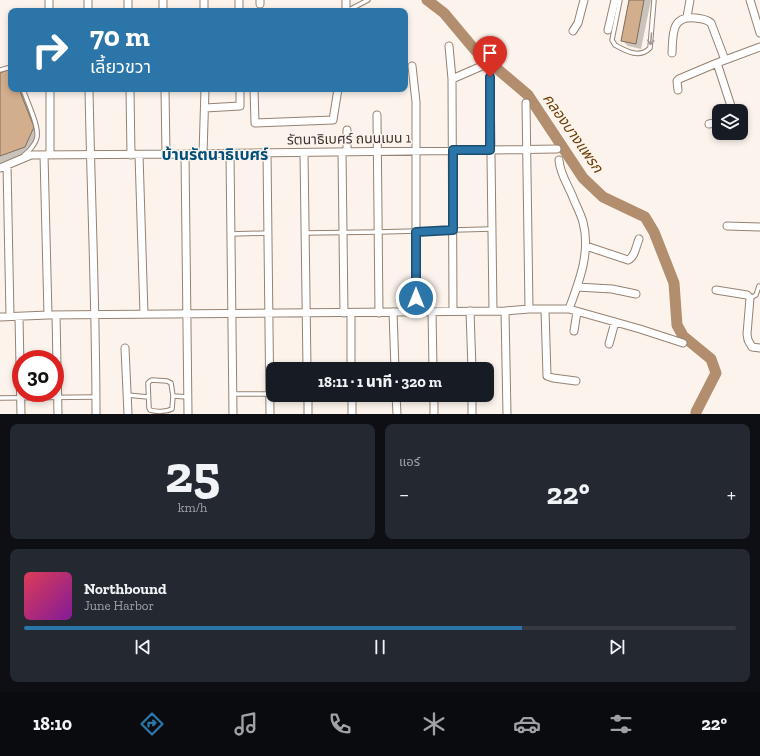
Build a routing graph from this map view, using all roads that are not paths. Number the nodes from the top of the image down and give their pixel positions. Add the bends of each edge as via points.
1 (368, 0) edge
2 (584, 0) edge
3 (615, 0) edge
4 (620, 0) edge
5 (654, 0) edge
6 (690, 0) edge
7 (750, 0) edge
8 (352, 8) edge
9 (687, 17) junction
10 (608, 30) dead end
11 (573, 31) dead end
12 (760, 33) edge
13 (450, 46) dead end
14 (760, 47) edge
15 (672, 52) dead end
16 (725, 60) junction
17 (717, 63) junction
18 (412, 66) dead end
19 (482, 66) dead end
20 (490, 77) dead end
21 (452, 79) junction
22 (678, 90) dead end
23 (24, 92) edge
24 (50, 92) edge
25 (89, 92) edge
26 (130, 92) edge
27 (165, 92) edge
28 (205, 92) edge
29 (240, 92) edge
30 (254, 92) edge
31 (338, 92) edge
32 (526, 103) dead end
33 (730, 104) edge
34 (206, 108) junction
35 (377, 115) dead end
36 (712, 123) edge
37 (709, 124) dead end
38 (347, 130) dead end
39 (557, 148) dead end
40 (527, 149) junction
41 (453, 150) junction
42 (490, 150) junction
43 (379, 151) junction
44 (415, 151) junction
45 (344, 152) junction
46 (267, 153) junction
47 (304, 153) junction
48 (166, 154) junction
49 (185, 154) junction
50 (203, 154) junction
51 (230, 154) junction
52 (47, 155) junction
53 (90, 155) junction
54 (135, 155) junction
55 (559, 160) dead end
56 (2, 166) edge
57 (727, 226) dead end
58 (760, 227) edge
59 (491, 229) junction
60 (453, 230) junction
61 (343, 232) junction
62 (379, 232) junction
63 (416, 232) junction
64 (268, 233) junction
65 (305, 233) junction
66 (231, 234) junction
67 (639, 239) dead end
68 (586, 246) junction
69 (759, 286) dead end
70 (578, 287) junction
71 (716, 290) dead end
72 (636, 294) dead end
73 (750, 298) junction
74 (528, 309) junction
75 (569, 309) junction
76 (545, 310) junction
77 (453, 311) junction
78 (470, 311) junction
79 (493, 311) junction
80 (506, 311) junction
81 (393, 312) junction
82 (416, 312) junction
83 (432, 312) junction
84 (577, 312) junction
85 (269, 313) junction
86 (347, 313) junction
87 (379, 313) junction
88 (144, 314) junction
89 (187, 314) junction
90 (232, 314) junction
91 (306, 314) junction
92 (48, 315) junction
93 (56, 315) junction
94 (96, 315) junction
95 (10, 316) junction
96 (0, 317) edge
97 (20, 317) junction
98 (615, 322) junction
99 (574, 331) dead end
100 (609, 344) dead end
101 (683, 344) dead end
102 (125, 348) dead end
103 (760, 348) edge
104 (20, 350) edge
105 (56, 350) edge
106 (271, 362) edge
107 (307, 362) edge
108 (350, 362) edge
109 (395, 362) edge
110 (433, 362) edge
111 (472, 362) edge
112 (576, 381) dead end
113 (233, 394) junction
114 (266, 394) edge
115 (127, 395) junction
116 (173, 396) junction
117 (148, 397) junction
118 (188, 397) junction
119 (0, 398) edge
120 (12, 398) edge
121 (64, 398) edge
122 (96, 398) junction
123 (21, 402) edge
124 (57, 402) edge
125 (271, 402) edge
126 (308, 402) edge
127 (352, 402) edge
128 (396, 402) edge
129 (434, 402) edge
130 (472, 402) edge
131 (21, 414) edge
132 (58, 414) edge
133 (96, 414) edge
134 (128, 414) edge
135 (188, 414) edge
136 (233, 414) edge
137 (270, 414) edge
138 (308, 414) edge
139 (352, 414) edge
140 (397, 414) edge
141 (434, 414) edge
142 (472, 414) edge
143 (507, 414) edge

1 - 8 lane
2 - 11 street via 578,23
3 - 10 street
5 -> 4 lane via 650,48 639,54 628,52 615,45 612,40
6 - 9 street
7 - 12 street
9 - 15 street via 677,23 673,31
9 - 16 street via 708,20 711,23
13 - 21 street
14 - 16 street
16 - 17 street
17 - 22 street via 679,79
17 - 33 street
18 - 44 street via 416,102
19 - 21 street
20 - 42 street
21 - 41 street
23 - 56 lane via 37,129 37,139 21,158
24 - 52 street
25 - 53 street
26 - 54 street
27 - 48 street
28 - 34 street
29 - 34 street via 239,106
30 - 31 street via 255,123 333,120
32 - 40 street
34 - 50 street
35 - 43 street
36 - 37 street
38 - 45 street
39 - 40 street, รัตนาธิเบศร์ ถนนเมน 1
40 - 42 street, รัตนาธิเบศร์ ถนนเมน 1
40 - 74 street
41 - 42 street, รัตนาธิเบศร์ ถนนเมน 1
41 - 44 street, รัตนาธิเบศร์ ถนนเมน 1
41 - 60 street
42 - 59 street
43 - 44 street, รัตนาธิเบศร์ ถนนเมน 1
43 - 45 street, รัตนาธิเบศร์ ถนนเมน 1
43 - 62 street
44 - 63 street
45 - 47 street, รัตนาธิเบศร์ ถนนเมน 1
45 - 61 street
46 - 47 street, รัตนาธิเบศร์ ถนนเมน 1
46 - 51 street, รัตนาธิเบศร์ ถนนเมน 1
46 - 64 street
47 - 65 street
48 - 49 street, รัตนาธิเบศร์ ถนนเมน 1
48 - 54 street, รัตนาธิเบศร์ ถนนเมน 1
49 - 50 street, รัตนาธิเบศร์ ถนนเมน 1
49 - 89 street
50 - 51 street, รัตนาธิเบศร์ ถนนเมน 1
51 - 66 street
52 - 53 street, รัตนาธิเบศร์ ถนนเมน 1
52 - 56 street, รัตนาธิเบศร์ ถนนเมน 1 via 31,155
52 - 92 street
53 - 54 street, รัตนาธิเบศร์ ถนนเมน 1
53 - 94 street
54 - 88 street
55 - 68 street via 561,174 583,222
56 - 95 street
57 - 58 street
59 - 60 lane
59 - 79 street
60 - 63 lane
60 - 77 street
61 - 62 lane
61 - 65 lane
61 - 86 street
62 - 63 lane
62 - 87 street
63 - 82 street
64 - 66 lane
64 - 85 street
65 - 91 street
66 - 90 street
67 - 68 street via 631,259 628,260
68 - 70 street
69 - 73 lane via 756,295
70 - 72 street via 612,289
70 - 75 street
71 - 73 street via 747,295
73 - 103 street via 748,340 752,347
74 - 76 street
74 - 80 street
75 - 76 street
75 - 84 street
76 - 112 street via 547,376
77 - 78 street
77 - 83 street
78 - 79 street
78 - 111 street
79 - 80 street
80 - 143 street
81 - 82 street
81 - 87 street
81 - 109 street
82 - 83 street
83 - 110 street
84 - 98 street
84 - 99 street
85 - 90 street
85 - 91 street
85 - 106 street
86 - 87 street
86 - 91 street
86 - 108 street
88 - 89 street
88 - 94 street
89 - 90 street
89 - 118 street
90 - 113 street
91 - 107 street
92 - 93 street
92 - 97 street
93 - 94 street
93 - 105 street
94 - 122 street
95 - 96 street
95 - 97 street
97 - 104 street
98 - 100 street
98 - 101 street
102 - 115 street
113 - 114 lane
113 - 136 street
115 - 117 lane
115 - 134 street
116 - 117 lane via 172,409 169,411 153,411 149,408
116 - 117 lane via 170,382 152,380 148,383
116 - 118 lane
118 - 135 street
119 - 120 lane
121 - 122 lane
122 - 133 street
123 - 131 street
124 - 132 street
125 - 137 street
126 - 138 street
127 - 139 street
128 - 140 street
129 - 141 street
130 - 142 street

